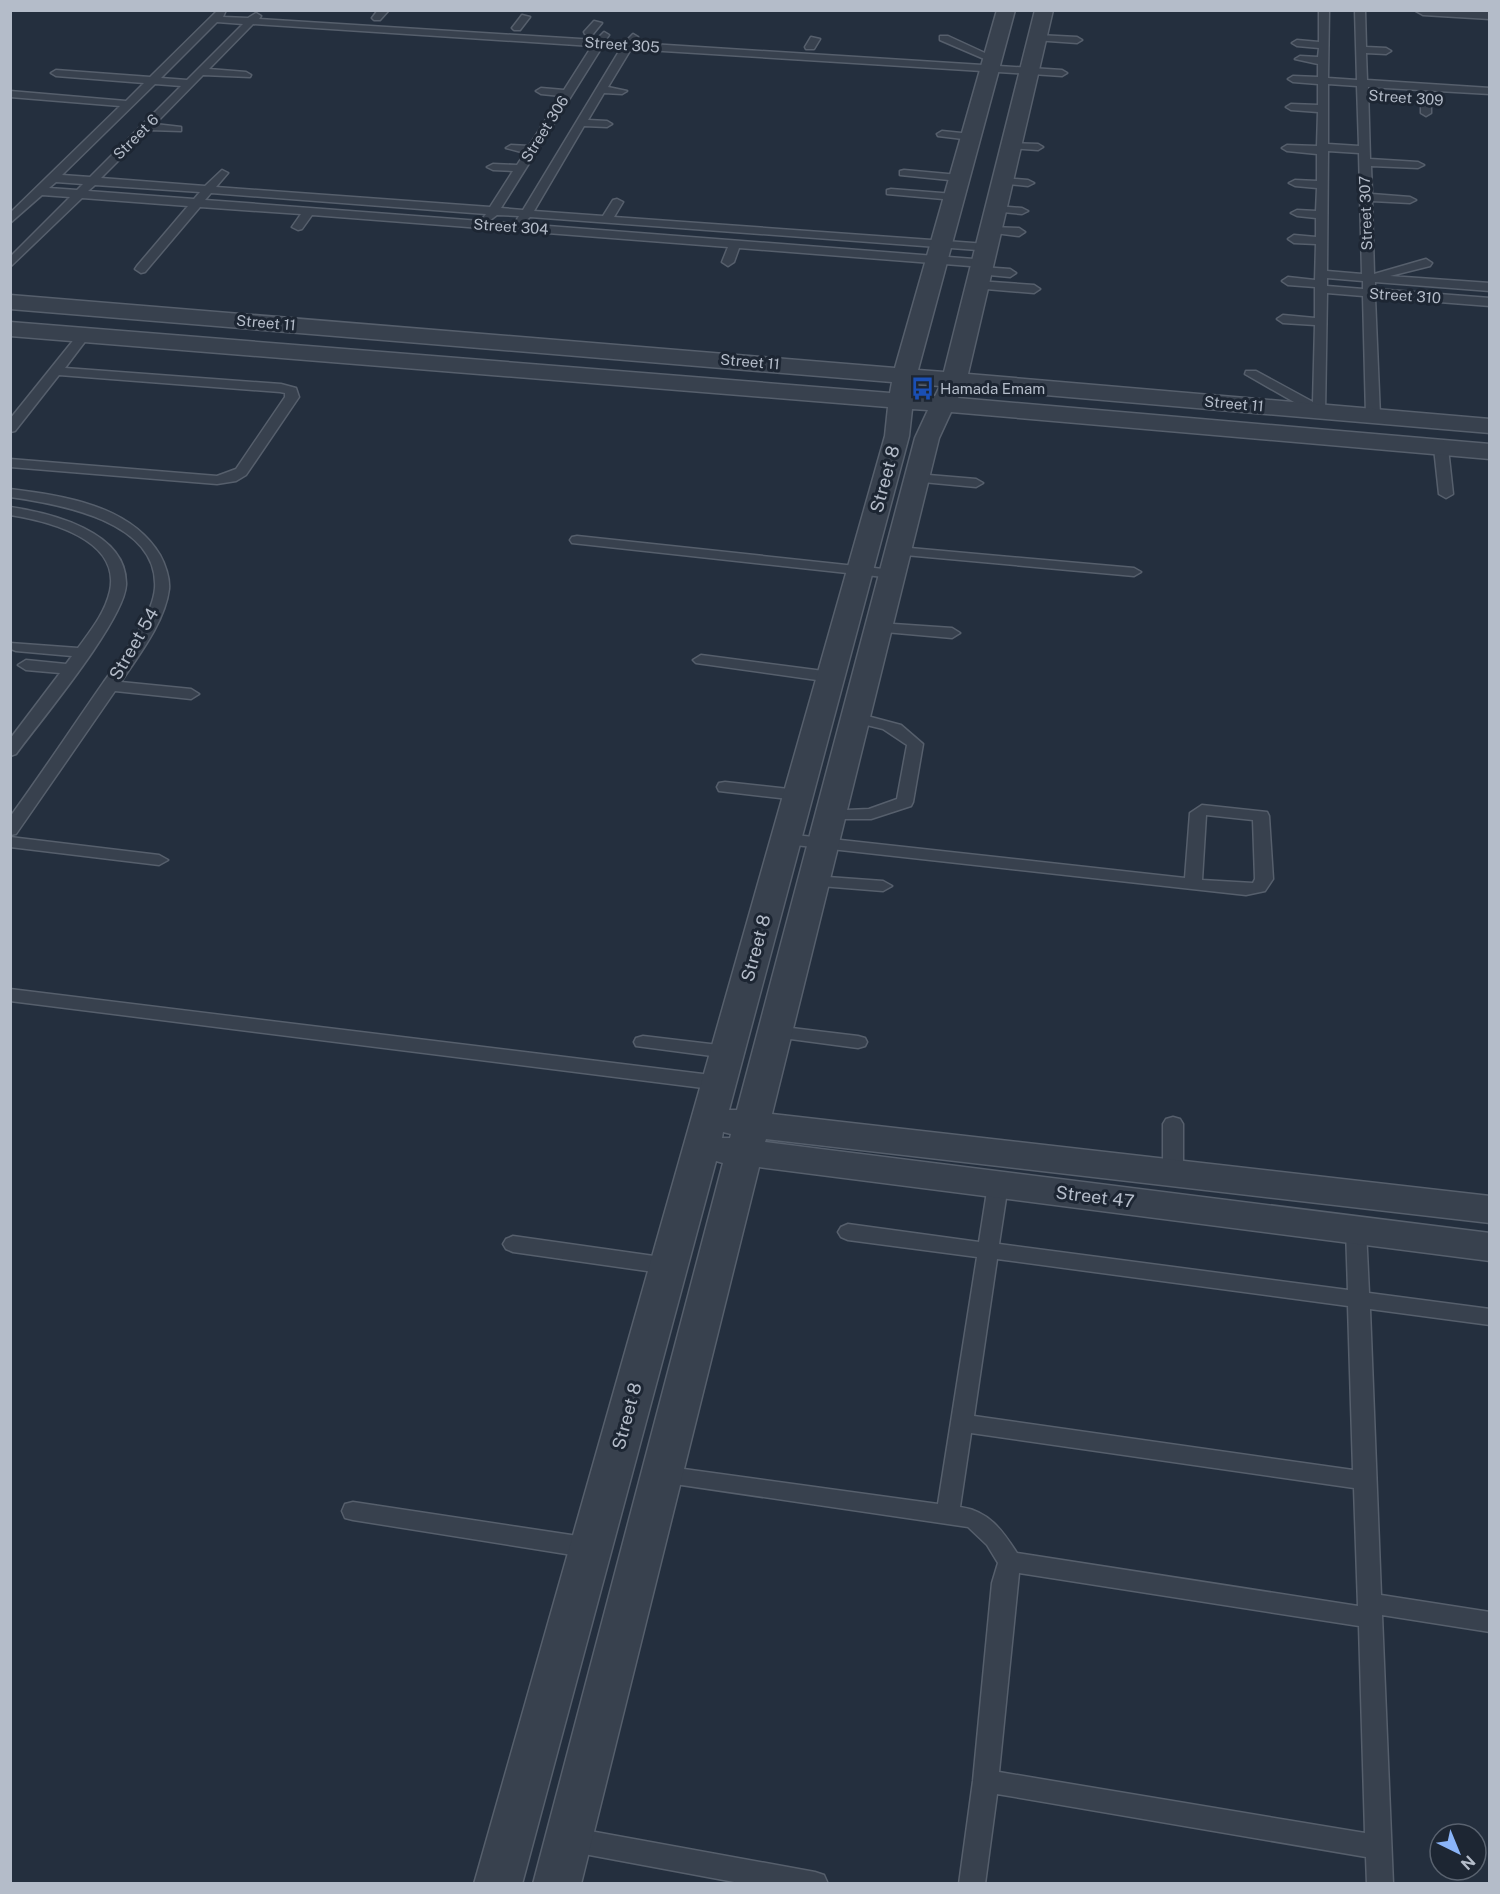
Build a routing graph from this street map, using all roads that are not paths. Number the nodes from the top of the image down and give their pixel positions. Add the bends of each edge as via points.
1 (223, 10) edge
2 (1006, 10) edge
3 (1324, 10) edge
4 (1360, 10) edge
5 (1423, 10) edge
6 (262, 11) edge
7 (381, 14) edge
8 (1490, 14) edge
9 (254, 16) edge
10 (525, 17) dead end
11 (215, 19) junction
12 (281, 23) junction
13 (597, 23) dead end
14 (517, 28) junction
15 (589, 32) junction
16 (605, 33) junction
17 (634, 35) junction
18 (291, 36) dead end
19 (944, 38) dead end
20 (534, 40) junction
21 (1077, 40) dead end
22 (1297, 43) dead end
23 (598, 44) junction
24 (1323, 45) junction
25 (628, 46) junction
26 (828, 48) junction
27 (528, 49) dead end
28 (1361, 50) junction
29 (1386, 51) dead end
30 (161, 54) dead end
31 (178, 55) junction
32 (823, 58) junction
33 (1042, 59) edge
34 (1300, 59) dead end
35 (1324, 61) junction
36 (991, 64) junction
37 (816, 69) dead end
38 (200, 72) junction
39 (56, 73) dead end
40 (246, 75) dead end
41 (1293, 79) dead end
42 (152, 81) junction
43 (189, 83) junction
44 (1323, 86) junction
45 (1362, 89) junction
46 (601, 90) junction
47 (541, 91) dead end
48 (622, 91) dead end
49 (1490, 91) edge
50 (567, 93) junction
51 (10, 94) edge
52 (1426, 99) junction
53 (1490, 103) edge
54 (129, 104) junction
55 (1291, 107) dead end
56 (1323, 109) junction
57 (1426, 113) dead end
58 (581, 123) junction
59 (607, 124) dead end
60 (146, 127) junction
61 (177, 129) dead end
62 (1288, 143) dead end
63 (1322, 146) junction
64 (511, 148) dead end
65 (541, 156) junction
66 (1364, 156) junction
67 (1418, 165) dead end
68 (494, 167) dead end
69 (520, 168) junction
70 (179, 173) dead end
71 (222, 173) dead end
72 (904, 173) dead end
73 (53, 177) junction
74 (92, 180) junction
75 (1295, 183) dead end
76 (354, 184) dead end
77 (1322, 185) junction
78 (166, 186) junction
79 (317, 186) dead end
80 (957, 188) junction
81 (209, 189) junction
82 (39, 191) junction
83 (379, 191) dead end
84 (891, 192) dead end
85 (78, 194) junction
86 (424, 194) dead end
87 (310, 197) junction
88 (1366, 197) junction
89 (343, 199) junction
90 (1410, 200) dead end
91 (371, 201) junction
92 (617, 202) dead end
93 (197, 203) junction
94 (415, 205) junction
95 (248, 207) junction
96 (646, 210) dead end
97 (494, 211) junction
98 (309, 212) junction
99 (526, 213) junction
100 (1297, 213) dead end
101 (1322, 215) junction
102 (608, 219) junction
103 (10, 220) edge
104 (237, 220) dead end
105 (640, 221) junction
106 (825, 222) dead end
107 (485, 225) junction
108 (298, 227) dead end
109 (518, 228) junction
110 (583, 233) junction
111 (1000, 235) junction
112 (821, 236) junction
113 (1294, 239) dead end
114 (1322, 241) junction
115 (735, 244) junction
116 (576, 245) dead end
117 (939, 252) junction
118 (728, 262) dead end
119 (1426, 263) dead end
120 (10, 264) edge
121 (141, 269) dead end
122 (1369, 278) junction
123 (1288, 281) dead end
124 (1321, 282) junction
125 (1490, 287) edge
126 (1034, 289) dead end
127 (1369, 293) junction
128 (10, 302) edge
129 (1490, 302) edge
130 (1283, 319) dead end
131 (1320, 322) junction
132 (10, 329) edge
133 (84, 335) junction
134 (55, 371) junction
135 (1251, 374) dead end
136 (902, 389) junction
137 (949, 393) junction
138 (1320, 411) junction
139 (1373, 416) junction
140 (1490, 426) edge
141 (10, 428) edge
142 (1441, 448) junction
143 (1490, 452) edge
144 (10, 463) edge
145 (917, 478) junction
146 (976, 483) dead end
147 (10, 493) edge
148 (1446, 494) dead end
149 (10, 511) edge
150 (577, 540) dead end
151 (896, 562) junction
152 (860, 570) junction
153 (1134, 572) dead end
154 (879, 628) junction
155 (952, 633) dead end
156 (15, 646) dead end
157 (84, 653) junction
158 (701, 660) dead end
159 (26, 665) dead end
160 (71, 669) junction
161 (831, 677) junction
162 (109, 686) junction
163 (191, 694) dead end
164 (856, 718) junction
165 (19, 729) edge
166 (10, 752) edge
167 (724, 787) dead end
168 (798, 795) junction
169 (827, 829) junction
170 (10, 830) edge
171 (786, 839) junction
172 (10, 842) edge
173 (159, 860) dead end
174 (814, 881) junction
175 (1193, 884) junction
176 (884, 886) dead end
177 (10, 996) edge
178 (775, 1032) junction
179 (643, 1042) dead end
180 (858, 1042) dead end
181 (727, 1052) junction
182 (719, 1083) junction
183 (1173, 1124) dead end
184 (705, 1134) junction
185 (748, 1139) junction
186 (1173, 1173) junction
187 (998, 1185) junction
188 (1490, 1210) edge
189 (1356, 1230) junction
190 (848, 1233) dead end
191 (513, 1244) dead end
192 (1490, 1247) edge
193 (988, 1251) junction
194 (668, 1266) junction
195 (1359, 1300) junction
196 (1490, 1317) edge
197 (962, 1422) junction
198 (662, 1475) junction
199 (1366, 1481) junction
200 (353, 1510) dead end
201 (948, 1513) junction
202 (591, 1548) junction
203 (1010, 1562) junction
204 (1371, 1610) junction
205 (1490, 1622) edge
206 (986, 1781) junction
207 (568, 1839) junction
208 (1378, 1847) junction
209 (498, 1884) edge
210 (557, 1884) edge
211 (815, 1884) edge
212 (972, 1884) edge
213 (1380, 1884) edge

1 - 11 lane, Street 6
2 - 36 street, Street 8
3 - 24 lane
4 - 28 lane, Street 307
5 - 8 street
6 - 7 lane, Street 305
6 - 9 lane, Street 6
7 - 14 lane, Street 305
9 - 11 lane, Street 305
9 - 12 lane, Street 305
9 - 38 lane, Street 6
10 - 14 lane
11 - 31 lane, Street 6
12 - 18 lane
12 - 20 lane, Street 305 via 332,31
13 - 15 lane
14 - 15 lane, Street 305
15 - 16 lane, Street 305
16 - 17 lane, Street 305
16 - 23 lane, Street 306
17 - 25 lane, Street 306
17 - 26 lane, Street 305 via 773,40
19 - 36 lane
20 - 23 lane, Street 305
20 - 27 lane
21 - 33 lane, Street 305
22 - 24 lane
23 - 25 lane, Street 305
23 - 50 lane, Street 306
24 - 35 lane
25 - 32 lane, Street 305 via 799,62
25 - 46 lane, Street 306
26 - 32 lane
26 - 36 lane, Street 305
28 - 29 lane
28 - 45 lane, Street 307
30 - 31 lane
31 - 42 lane, Street 6
32 - 36 lane, Street 305 via 919,69
32 - 37 lane
33 - 36 lane, Street 305
33 - 111 street, Street 8 via 1025,147
34 - 35 lane
35 - 44 lane
36 - 80 street, Street 8 via 957,135
38 - 40 lane
38 - 43 lane, Street 6
39 - 42 lane
41 - 44 lane, Street 309
42 - 43 lane
42 - 54 lane, Street 6
43 - 60 lane, Street 6
44 - 45 lane, Street 309
44 - 56 lane
45 - 49 lane, Street 309
45 - 52 lane, Street 309
45 - 66 lane, Street 307
46 - 48 lane
46 - 58 lane, Street 306
47 - 50 lane
50 - 65 lane, Street 306
51 - 54 lane
52 - 53 lane, Street 309
52 - 57 lane
54 - 73 lane, Street 6
55 - 56 lane
56 - 63 lane
58 - 59 lane
58 - 65 lane, Street 306
60 - 61 lane
60 - 74 lane, Street 6
62 - 63 lane
63 - 66 lane
63 - 77 lane
64 - 65 lane
65 - 69 lane, Street 306
65 - 99 lane, Street 306
66 - 67 lane
66 - 88 lane, Street 307
68 - 69 lane
69 - 97 lane, Street 306
70 - 78 lane
71 - 81 lane
72 - 80 lane
73 - 74 lane, Street 304
73 - 82 lane, Street 6
74 - 78 lane, Street 304
74 - 85 lane, Street 6
75 - 77 lane
76 - 89 lane
77 - 101 lane
78 - 81 lane, Street 304
79 - 87 lane
80 - 84 lane
80 - 117 street, Street 8
81 - 87 lane, Street 304 via 276,189
81 - 93 lane
82 - 85 lane, Street 304
82 - 103 lane, Street 6
83 - 91 lane
85 - 93 lane, Street 304
85 - 120 lane, Street 6
86 - 94 lane
87 - 89 lane, Street 304
88 - 90 lane
88 - 122 lane, Street 307
89 - 91 lane, Street 304
91 - 94 lane, Street 304
92 - 102 lane
93 - 95 lane, Street 304
93 - 121 lane
94 - 97 lane, Street 304
95 - 98 lane, Street 304
95 - 104 lane
96 - 105 lane
97 - 99 lane, Street 304
97 - 107 lane, Street 306
98 - 107 lane, Street 304 via 401,224
98 - 108 lane
99 - 102 lane, Street 304
99 - 109 lane, Street 306
100 - 101 lane
101 - 114 lane
102 - 105 lane, Street 304
105 - 112 lane, Street 304
106 - 112 lane
107 - 109 lane, Street 304
109 - 110 lane, Street 304
110 - 115 lane, Street 304
110 - 116 lane
111 - 117 lane, Street 304
111 - 126 lane, Street 304
111 - 137 street, Street 8
112 - 117 lane, Street 304
113 - 114 lane
114 - 124 lane
115 - 117 lane, Street 304 via 816,256
115 - 118 lane
117 - 136 street, Street 8
119 - 122 lane
122 - 124 lane, Street 310
122 - 125 lane, Street 310
122 - 127 lane, Street 307
123 - 124 lane
124 - 127 lane, Street 310
124 - 131 lane
127 - 129 lane, Street 310
127 - 139 lane, Street 307
128 - 136 street, Street 11 via 657,353
130 - 131 lane
131 - 138 lane
132 - 133 street, Street 11
133 - 134 lane
133 - 136 street, Street 11 via 617,376
134 - 141 lane
134 - 144 lane via 280,388 291,391 292,398 241,472 224,480
135 - 138 lane
136 - 137 street, Street 11
136 - 152 street, Street 8 via 897,436
137 - 138 street, Street 11
137 - 142 street, Street 11
137 - 145 street, Street 8 via 927,438
138 - 139 street, Street 11
139 - 140 street, Street 11
142 - 143 street, Street 11
142 - 148 lane
145 - 146 lane
145 - 151 street, Street 8
147 - 162 lane, Street 54 via 75,503 106,514 146,545 157,565 162,588 156,610
149 - 157 lane, Street 54 via 75,529 96,542 112,560 118,579 115,601
150 - 152 lane
151 - 152 lane
151 - 153 lane
151 - 154 street, Street 8
152 - 161 street, Street 8
154 - 155 lane
154 - 164 street, Street 8
156 - 157 lane
157 - 160 lane, Street 54
158 - 161 lane
159 - 160 lane
160 - 165 lane, Street 54
161 - 168 street, Street 8
162 - 163 lane
162 - 170 lane, Street 54
164 - 169 street, Street 8
164 - 169 lane via 892,726 915,744 905,801
165 - 166 lane, Street 54
167 - 168 lane
168 - 171 street, Street 8
169 - 171 lane
169 - 174 street, Street 8
169 - 175 lane
171 - 181 street, Street 8
172 - 173 lane
174 - 176 lane
174 - 178 street, Street 8
175 - 175 lane via 1246,890 1259,887 1264,879 1261,816 1207,809 1198,813
177 - 182 lane
178 - 180 lane
178 - 185 street, Street 8
179 - 181 lane
181 - 182 street, Street 8
182 - 184 street, Street 8
183 - 186 lane
184 - 185 street, Street 47
184 - 194 street, Street 8
185 - 186 street, Street 47
185 - 187 street, Street 47
185 - 198 street, Street 8
186 - 188 street, Street 47
187 - 189 street, Street 47
187 - 193 lane
189 - 192 street, Street 47
189 - 195 lane
190 - 193 lane
191 - 194 lane
193 - 195 lane
193 - 197 lane
194 - 202 street, Street 8
195 - 196 lane
195 - 199 lane
197 - 199 lane
197 - 201 lane
198 - 201 lane
198 - 207 street, Street 8
199 - 204 lane
200 - 202 lane
201 - 203 lane via 974,1518
202 - 209 street, Street 8
203 - 204 lane
203 - 206 lane via 1004,1583
204 - 205 lane
204 - 208 lane
206 - 208 lane
206 - 212 lane
207 - 210 street, Street 8
207 - 211 lane
208 - 213 lane

